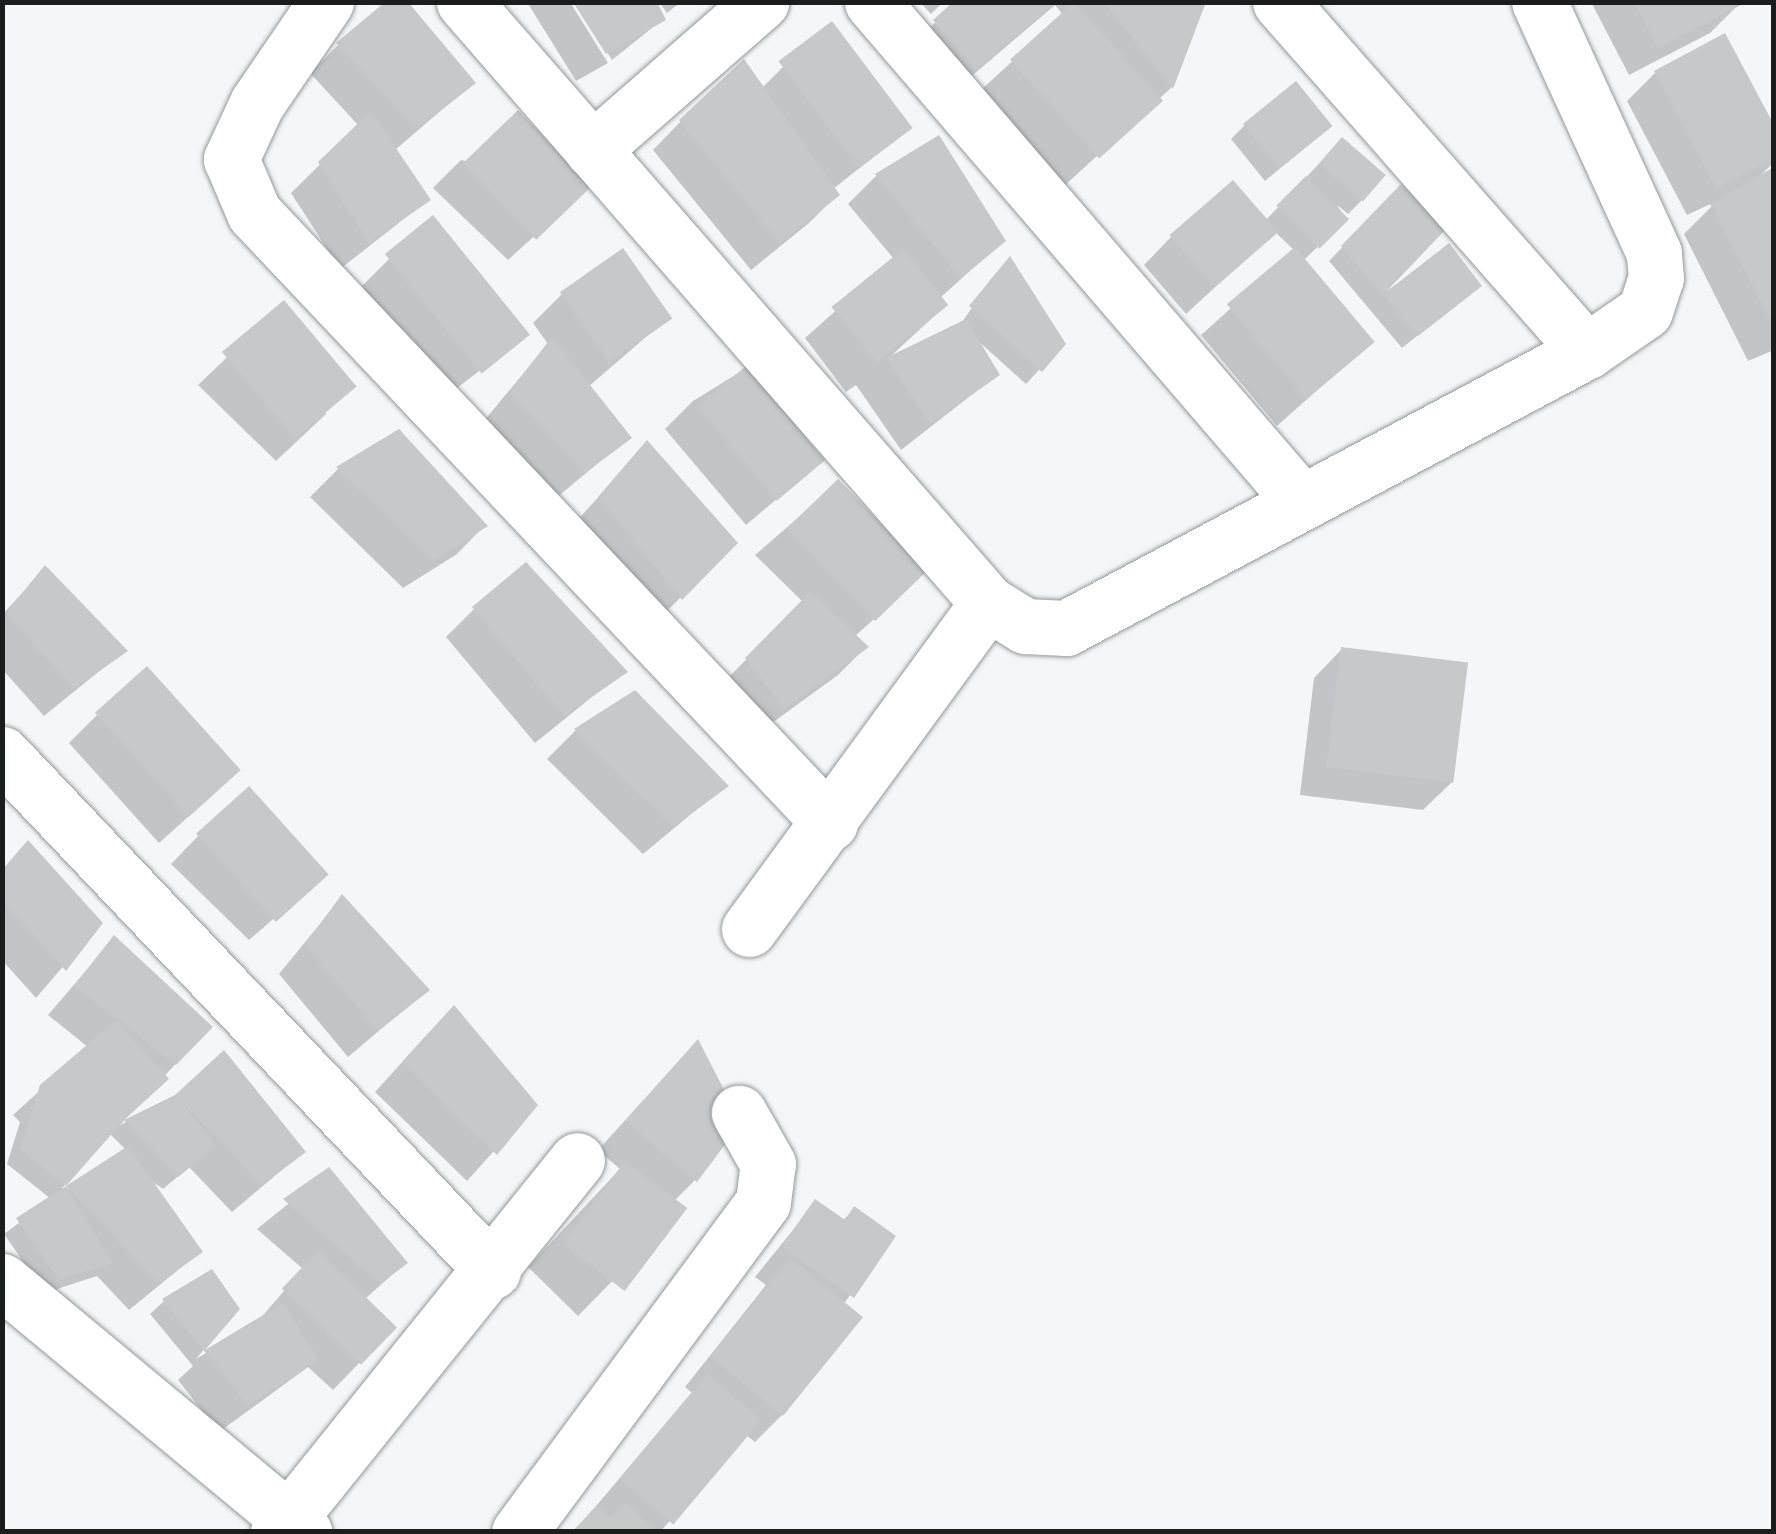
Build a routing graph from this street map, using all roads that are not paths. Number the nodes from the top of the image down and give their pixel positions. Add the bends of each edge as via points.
1 (326, 2) edge
2 (464, 2) edge
3 (761, 2) edge
4 (872, 2) edge
5 (1280, 2) edge
6 (1539, 2) edge
7 (592, 150) junction
8 (1587, 351) junction
9 (1300, 500) junction
10 (988, 603) junction
11 (2, 754) edge
12 (830, 823) junction
13 (749, 929) dead end
14 (739, 1113) dead end
15 (577, 1160) dead end
16 (493, 1271) junction
17 (2, 1281) edge
18 (290, 1527) edge
19 (519, 1532) edge

1 - 12 street via 257,103 230,160 254,212
2 - 7 street
3 - 7 street
4 - 9 street
5 - 8 street
6 - 8 street via 1654,252 1646,311
7 - 10 street
8 - 9 street
9 - 10 street via 1066,628 1025,626
10 - 12 street
11 - 16 street
12 - 13 street
14 - 19 street via 768,1164 763,1202
15 - 16 street
16 - 18 street
17 - 18 street

